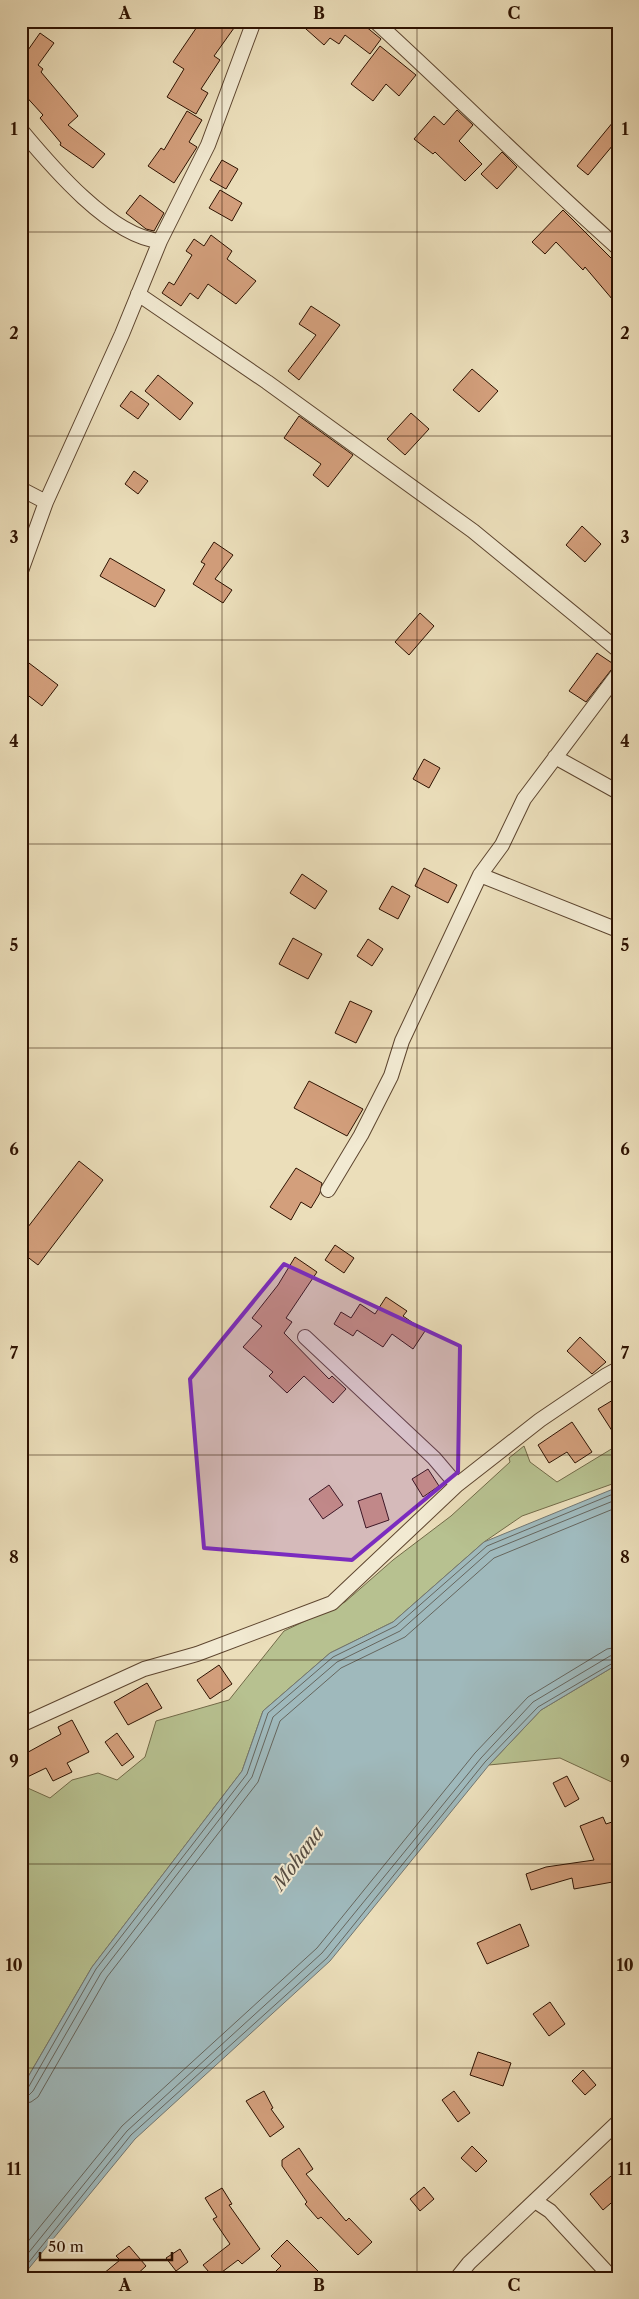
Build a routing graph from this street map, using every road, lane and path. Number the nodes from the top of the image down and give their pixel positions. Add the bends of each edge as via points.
1 (254, 21) edge
2 (374, 21) edge
3 (21, 130) edge
4 (160, 241) junction
5 (618, 248) edge
6 (138, 294) junction
7 (21, 489) edge
8 (46, 502) junction
9 (21, 571) edge
10 (618, 650) edge
11 (618, 674) edge
12 (556, 757) junction
13 (618, 792) edge
14 (480, 876) junction
15 (618, 930) edge
16 (328, 1190) dead end
17 (305, 1336) dead end
18 (618, 1369) edge
19 (458, 1485) junction
20 (21, 1726) edge
21 (618, 2122) edge
22 (535, 2201) junction
23 (457, 2278) edge
24 (612, 2278) edge

1 - 4 street via 208,145
2 - 5 street
3 - 4 street via 48,163 100,213 146,240
4 - 6 street
6 - 8 street
6 - 10 street via 473,530
7 - 8 street
8 - 9 street
11 - 12 street
12 - 13 street
12 - 14 street via 524,799 502,845
14 - 15 street
14 - 16 street via 402,1041 391,1076
17 - 19 street via 434,1458
18 - 19 street via 540,1420
19 - 20 street via 332,1603 197,1654 144,1669
21 - 22 street
22 - 23 street
22 - 24 street via 550,2211

